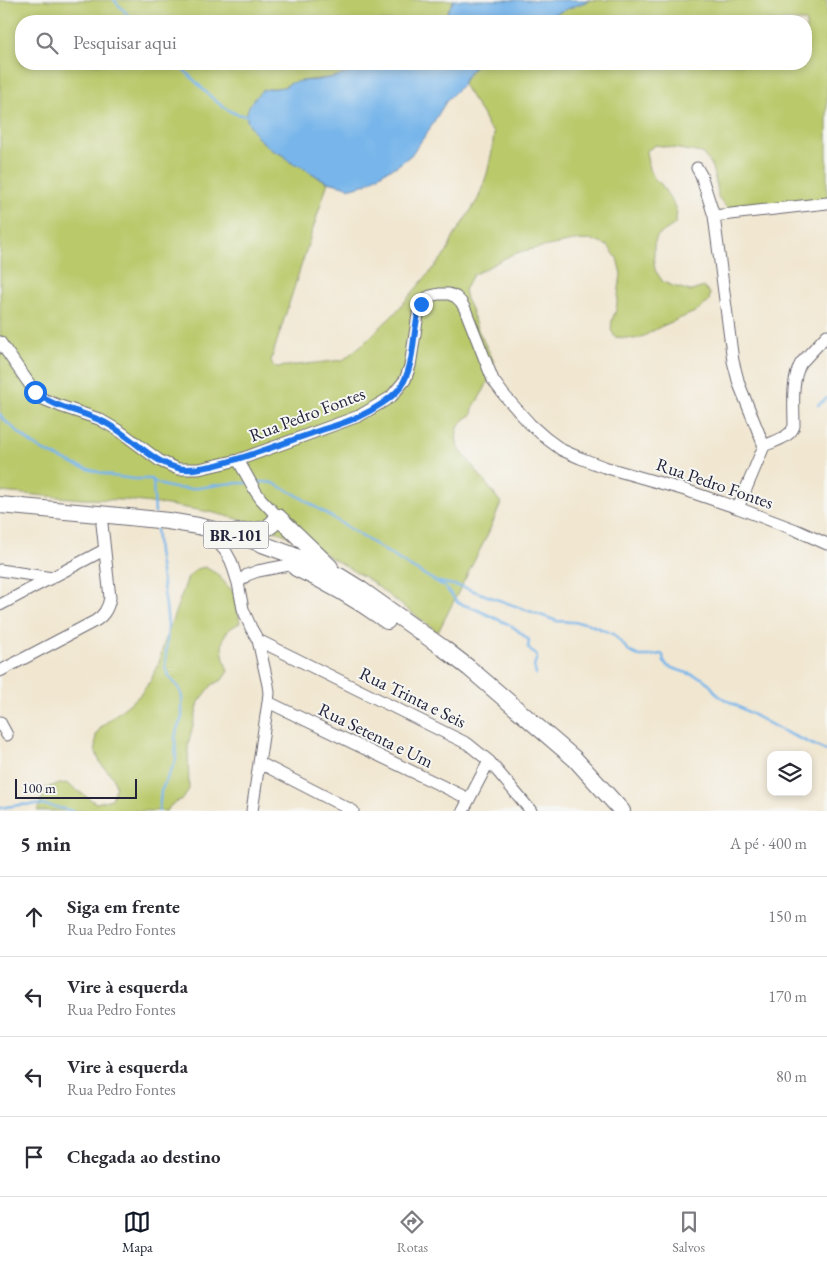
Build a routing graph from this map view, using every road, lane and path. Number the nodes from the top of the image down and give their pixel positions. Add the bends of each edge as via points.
1 (697, 168) dead end
2 (827, 203) edge
3 (714, 216) junction
4 (827, 335) edge
5 (0, 342) edge
6 (764, 446) junction
7 (238, 460) junction
8 (0, 505) edge
9 (738, 508) junction
10 (0, 516) edge
11 (278, 517) junction
12 (102, 524) junction
13 (220, 536) junction
14 (827, 544) edge
15 (104, 550) junction
16 (288, 565) junction
17 (0, 570) edge
18 (339, 576) junction
19 (52, 578) junction
20 (238, 583) junction
21 (0, 605) edge
22 (258, 640) junction
23 (0, 671) edge
24 (268, 702) junction
25 (0, 722) edge
26 (7, 735) dead end
27 (489, 761) junction
28 (260, 763) junction
29 (469, 800) junction
30 (252, 811) edge
31 (353, 811) edge
32 (463, 811) edge
33 (531, 811) edge
34 (608, 811) edge
35 (622, 811) edge

1 - 3 street
2 - 3 street
3 - 6 street via 733,362
4 - 6 street via 798,368 792,430
5 - 7 street, Rua Pedro Fontes via 35,392 43,398 111,425 160,461 188,470
6 - 9 street
7 - 9 street, Rua Pedro Fontes via 359,416 391,397 405,380 410,366 421,304 430,296 449,294 456,297 465,309 493,380 547,439 580,458
7 - 11 street via 261,499
8 - 13 highway, BR-101 via 168,521 198,526
9 - 14 street, Rua Pedro Fontes
10 - 12 highway, BR-101
11 - 13 highway via 266,529
11 - 18 highway
12 - 13 highway, BR-101
12 - 15 street
13 - 16 highway, BR-101
13 - 18 highway, BR-101 via 243,537
13 - 20 street
15 - 19 street
15 - 23 street via 110,598 105,613
16 - 20 street via 258,571
16 - 34 highway, BR-101 via 385,619 458,672 516,717 567,765
17 - 19 street
18 - 35 highway, BR-101 via 469,668 575,759
19 - 21 street
20 - 22 street via 243,609
22 - 24 street via 268,685
22 - 27 street, Rua Trinta e Seis via 459,739
24 - 28 street
24 - 29 street, Rua Setenta e Um
25 - 26 street
27 - 29 street
27 - 33 street, Rua Trinta e Seis
28 - 30 street
28 - 31 street
29 - 32 street

